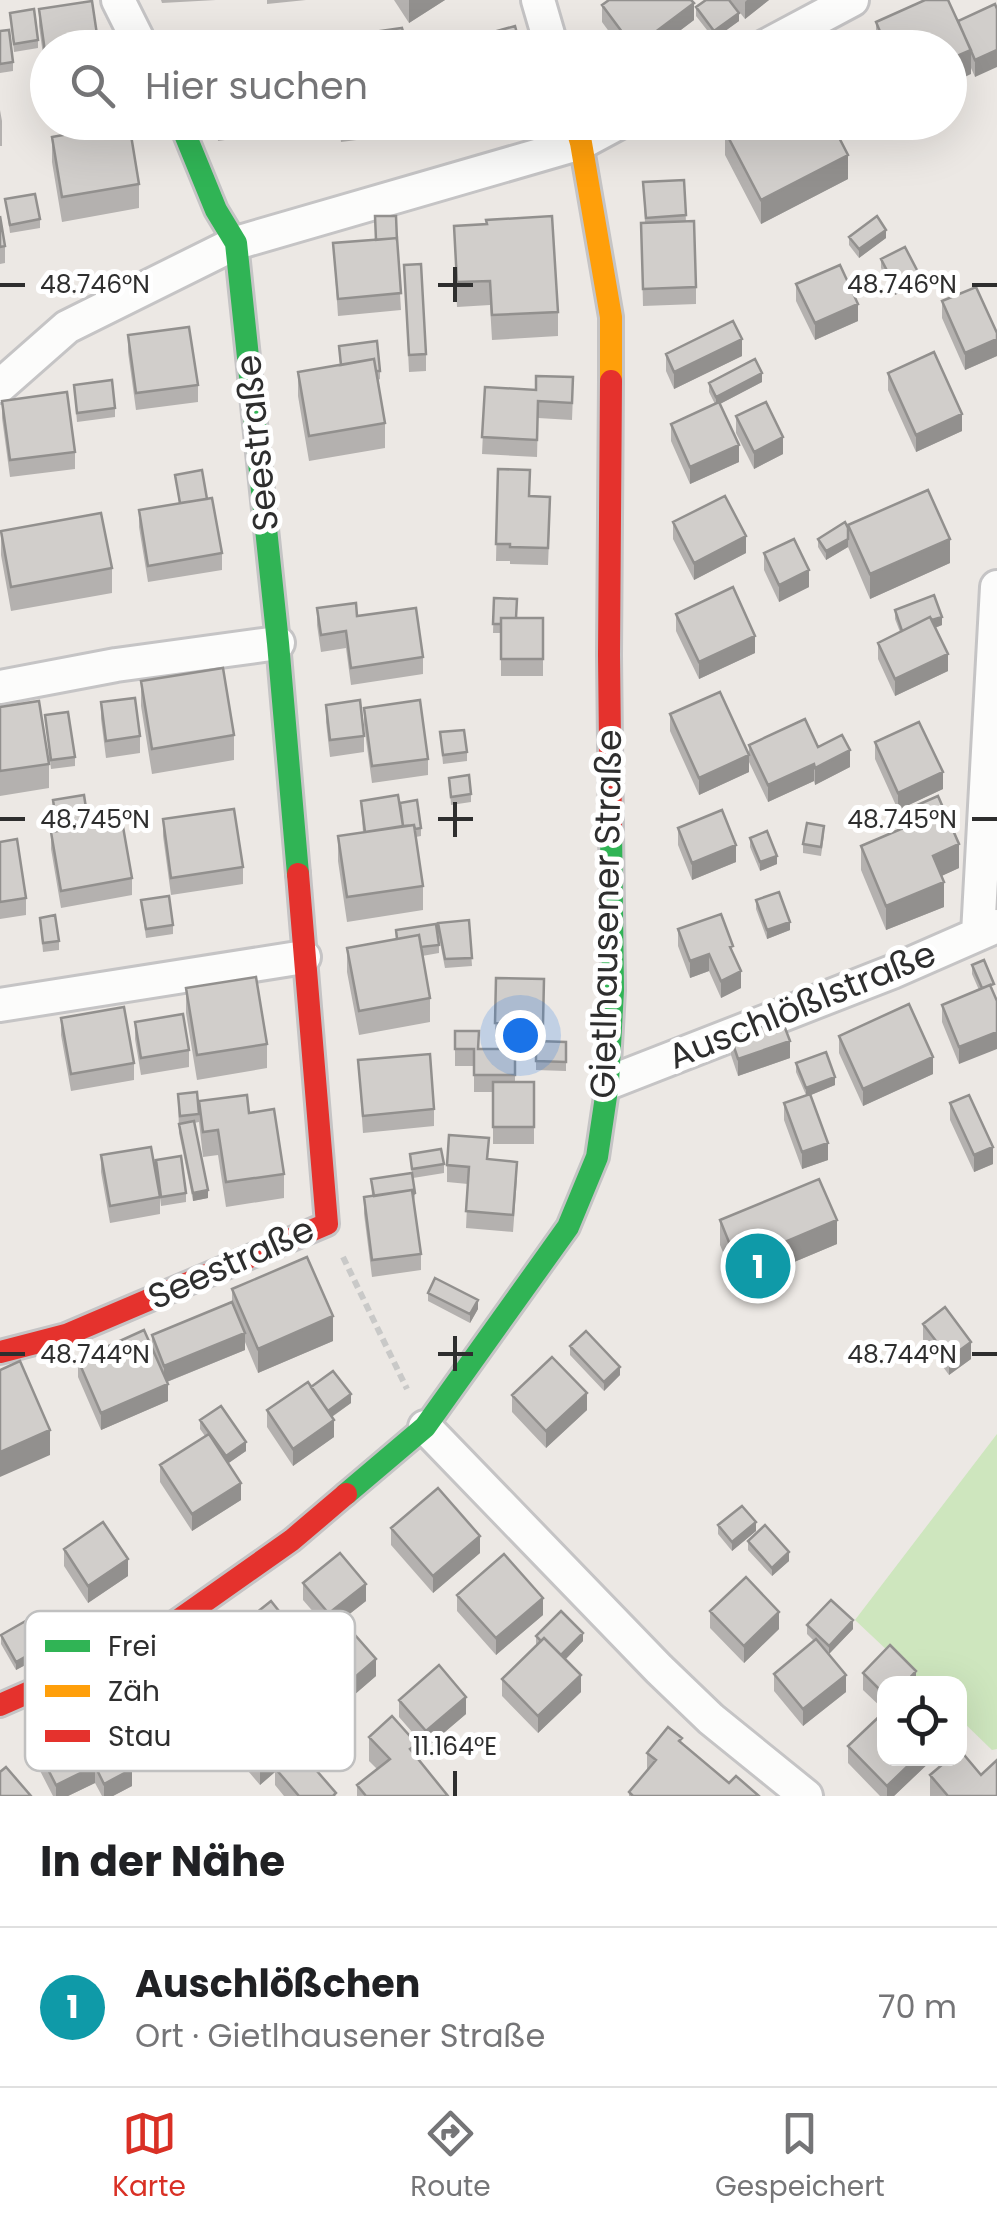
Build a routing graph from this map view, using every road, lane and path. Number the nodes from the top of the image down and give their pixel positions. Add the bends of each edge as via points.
1 (118, 0) edge
2 (538, 0) edge
3 (852, 0) edge
4 (133, 30) edge
5 (547, 30) edge
6 (796, 30) edge
7 (187, 140) edge
8 (553, 140) edge
9 (579, 140) edge
10 (236, 242) junction
11 (0, 386) edge
12 (997, 587) edge
13 (278, 644) junction
14 (0, 686) edge
15 (988, 930) edge
16 (304, 957) junction
17 (0, 1005) edge
18 (608, 1083) junction
19 (327, 1224) junction
20 (0, 1352) edge
21 (425, 1427) junction
22 (191, 1611) edge
23 (25, 1694) edge
24 (0, 1705) edge
25 (806, 1796) edge

1 - 4 street
2 - 5 street
3 - 6 street
7 - 10 street
8 - 10 street
9 - 18 street, Gietlhausener Straße via 611,317
10 - 11 street via 67,327
10 - 13 street, Seestraße
12 - 15 street
13 - 14 street
13 - 16 street, Seestraße
15 - 18 street, Auschlößlstraße
16 - 17 street
16 - 19 street, Seestraße
18 - 21 street, Gietlhausener Straße via 597,1157 568,1226
19 - 20 street, Seestraße via 66,1334
19 - 21 path
21 - 22 street, Gietlhausener Straße via 292,1540
21 - 25 street via 659,1669
23 - 24 street, Gietlhausener Straße

